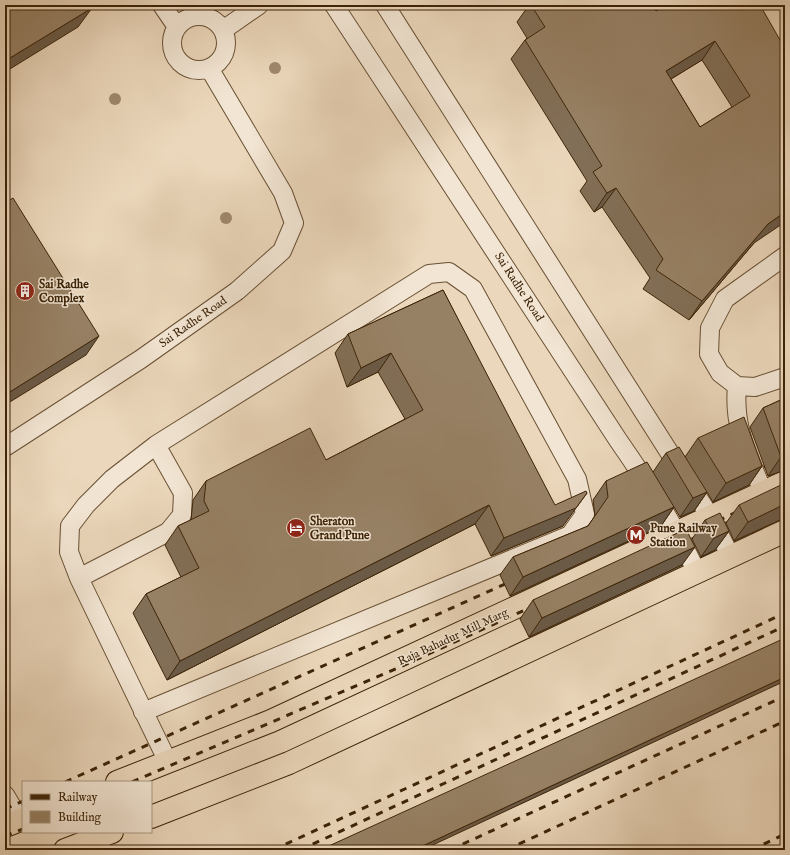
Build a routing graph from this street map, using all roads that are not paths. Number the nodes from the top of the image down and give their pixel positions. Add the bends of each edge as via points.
1 (162, 5) edge
2 (259, 5) edge
3 (334, 5) edge
4 (385, 5) edge
5 (177, 28) junction
6 (223, 30) junction
7 (209, 68) junction
8 (785, 256) edge
9 (785, 377) edge
10 (737, 386) junction
11 (156, 445) junction
12 (5, 447) edge
13 (785, 482) edge
14 (763, 492) junction
15 (711, 518) junction
16 (785, 531) edge
17 (678, 532) junction
18 (730, 557) junction
19 (697, 573) junction
20 (79, 578) junction
21 (143, 712) junction
22 (168, 762) junction
23 (120, 781) edge
24 (5, 795) edge
25 (152, 817) edge
26 (16, 821) edge
27 (109, 833) edge
28 (66, 850) edge

1 - 5 lane
2 - 6 lane
3 - 17 lane, Sai Radhe Road
4 - 15 lane
5 - 6 lane via 183,21 201,16 210,18
5 - 7 lane via 172,44 178,60 192,69
6 - 7 lane via 225,48 222,57
7 - 12 lane, Sai Radhe Road via 285,199 294,223 282,251 236,291 141,359
8 - 10 lane via 725,299 710,328 710,354 720,372
9 - 10 lane via 755,387
10 - 14 lane via 735,406 741,435
11 - 20 lane via 102,489 70,526 69,552
11 - 20 lane via 183,493 182,515 168,532
11 - 21 lane via 429,274 449,272 474,289 577,479 585,514 570,535
13 - 14 highway, Raja Bahadur Mill Marg
14 - 15 highway, Raja Bahadur Mill Marg
15 - 17 highway, Raja Bahadur Mill Marg
15 - 18 lane
16 - 18 highway
17 - 19 lane, Sai Radhe Road
17 - 22 highway, Raja Bahadur Mill Marg via 271,721
18 - 19 highway
19 - 25 highway via 289,763
20 - 21 lane
21 - 22 lane
22 - 23 highway, Raja Bahadur Mill Marg
24 - 26 lane
27 - 28 highway

